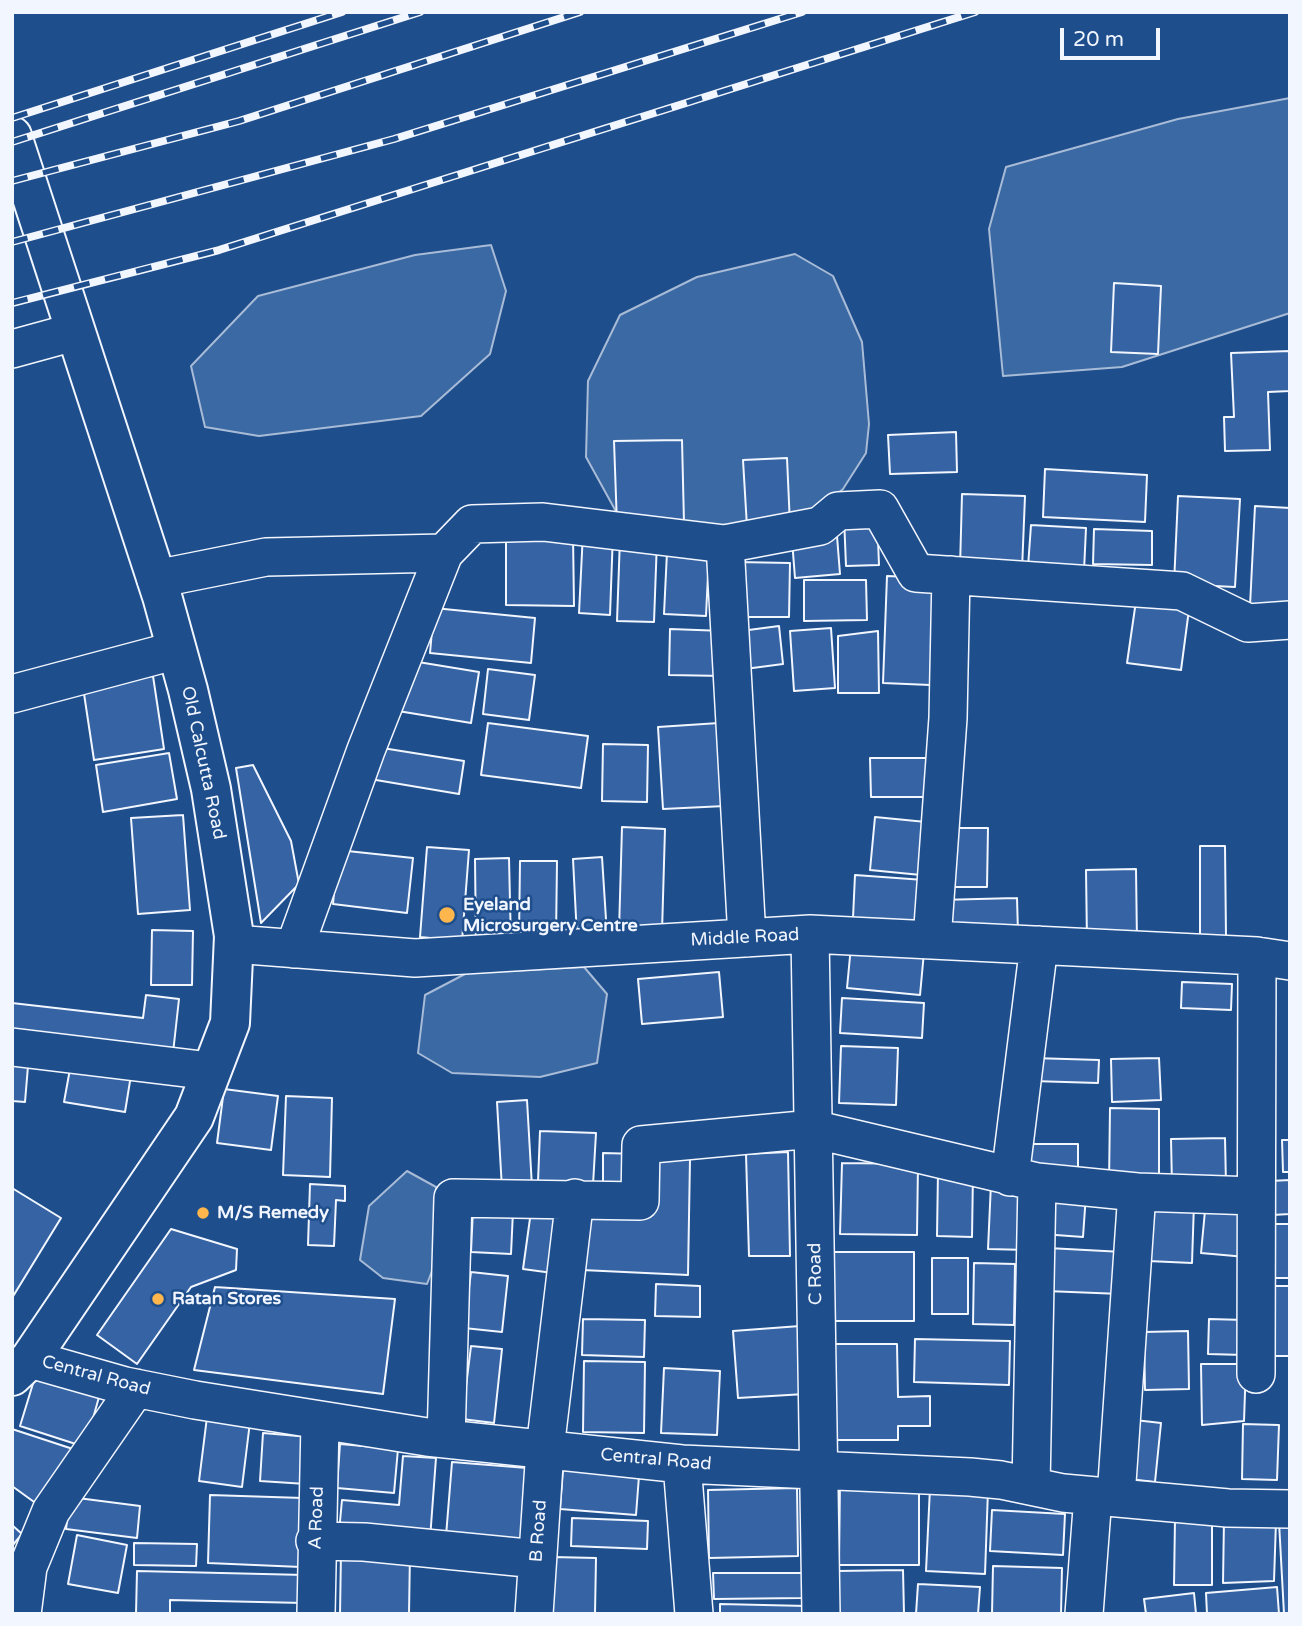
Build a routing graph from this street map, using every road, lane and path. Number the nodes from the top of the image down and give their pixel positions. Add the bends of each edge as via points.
1 (12, 136) edge
2 (74, 332) junction
3 (12, 349) edge
4 (725, 544) junction
5 (444, 553) junction
6 (951, 575) junction
7 (156, 579) junction
8 (1290, 620) edge
9 (177, 650) junction
10 (12, 694) edge
11 (810, 934) junction
12 (747, 938) junction
13 (932, 940) junction
14 (234, 944) junction
15 (1038, 945) junction
16 (294, 949) junction
17 (1274, 958) edge
18 (12, 1047) edge
19 (210, 1072) junction
20 (813, 1129) junction
21 (1023, 1180) junction
22 (1137, 1192) junction
23 (1255, 1196) junction
24 (575, 1198) junction
25 (21, 1367) edge
26 (1256, 1374) dead end
27 (136, 1388) junction
28 (320, 1422) junction
29 (446, 1439) junction
30 (545, 1449) junction
31 (682, 1464) junction
32 (820, 1470) junction
33 (1031, 1486) junction
34 (1105, 1496) junction
35 (1290, 1509) edge
36 (315, 1541) junction
37 (537, 1559) junction
38 (22, 1614) edge
39 (316, 1614) edge
40 (534, 1614) edge
41 (694, 1614) edge
42 (821, 1614) edge
43 (1084, 1614) edge

1 - 2 main road, Old Calcutta Road
2 - 3 street
2 - 7 main road, Old Calcutta Road
4 - 5 street via 542,522 472,524
4 - 6 street via 820,526 838,512 880,509 916,573
4 - 12 street
5 - 7 street via 266,557
5 - 16 street
6 - 8 street via 1181,591 1248,623
6 - 13 street via 948,718
7 - 9 main road, Old Calcutta Road
9 - 10 street
9 - 14 main road, Old Calcutta Road via 211,789
11 - 12 street, Middle Road
11 - 13 street, Middle Road
11 - 20 street, C Road
12 - 16 street, Middle Road via 415,958
13 - 15 street, Middle Road
14 - 16 street, Middle Road
14 - 19 main road, Old Calcutta Road via 230,1023
15 - 17 street, Middle Road
15 - 21 street
17 - 23 street via 1259,1063
18 - 19 street
19 - 25 main road, Old Calcutta Road via 194,1117
20 - 21 street
20 - 24 street via 641,1145 640,1201
20 - 32 street, C Road
21 - 22 street
21 - 33 street
22 - 23 street
22 - 34 street
23 - 26 street
24 - 29 street via 453,1198
24 - 30 street, B Road
25 - 27 street, Central Road
27 - 28 street, Central Road
27 - 38 street via 51,1511 28,1567
28 - 29 street, Central Road
28 - 36 street, A Road
29 - 30 street, Central Road
30 - 31 street, Central Road
30 - 37 street, B Road
31 - 32 street, Central Road
31 - 41 street
32 - 33 street, Central Road via 970,1477
32 - 42 street, C Road
33 - 34 street, Central Road
34 - 35 street, Central Road
34 - 43 street
36 - 37 street
36 - 39 street, A Road
37 - 40 street, B Road

